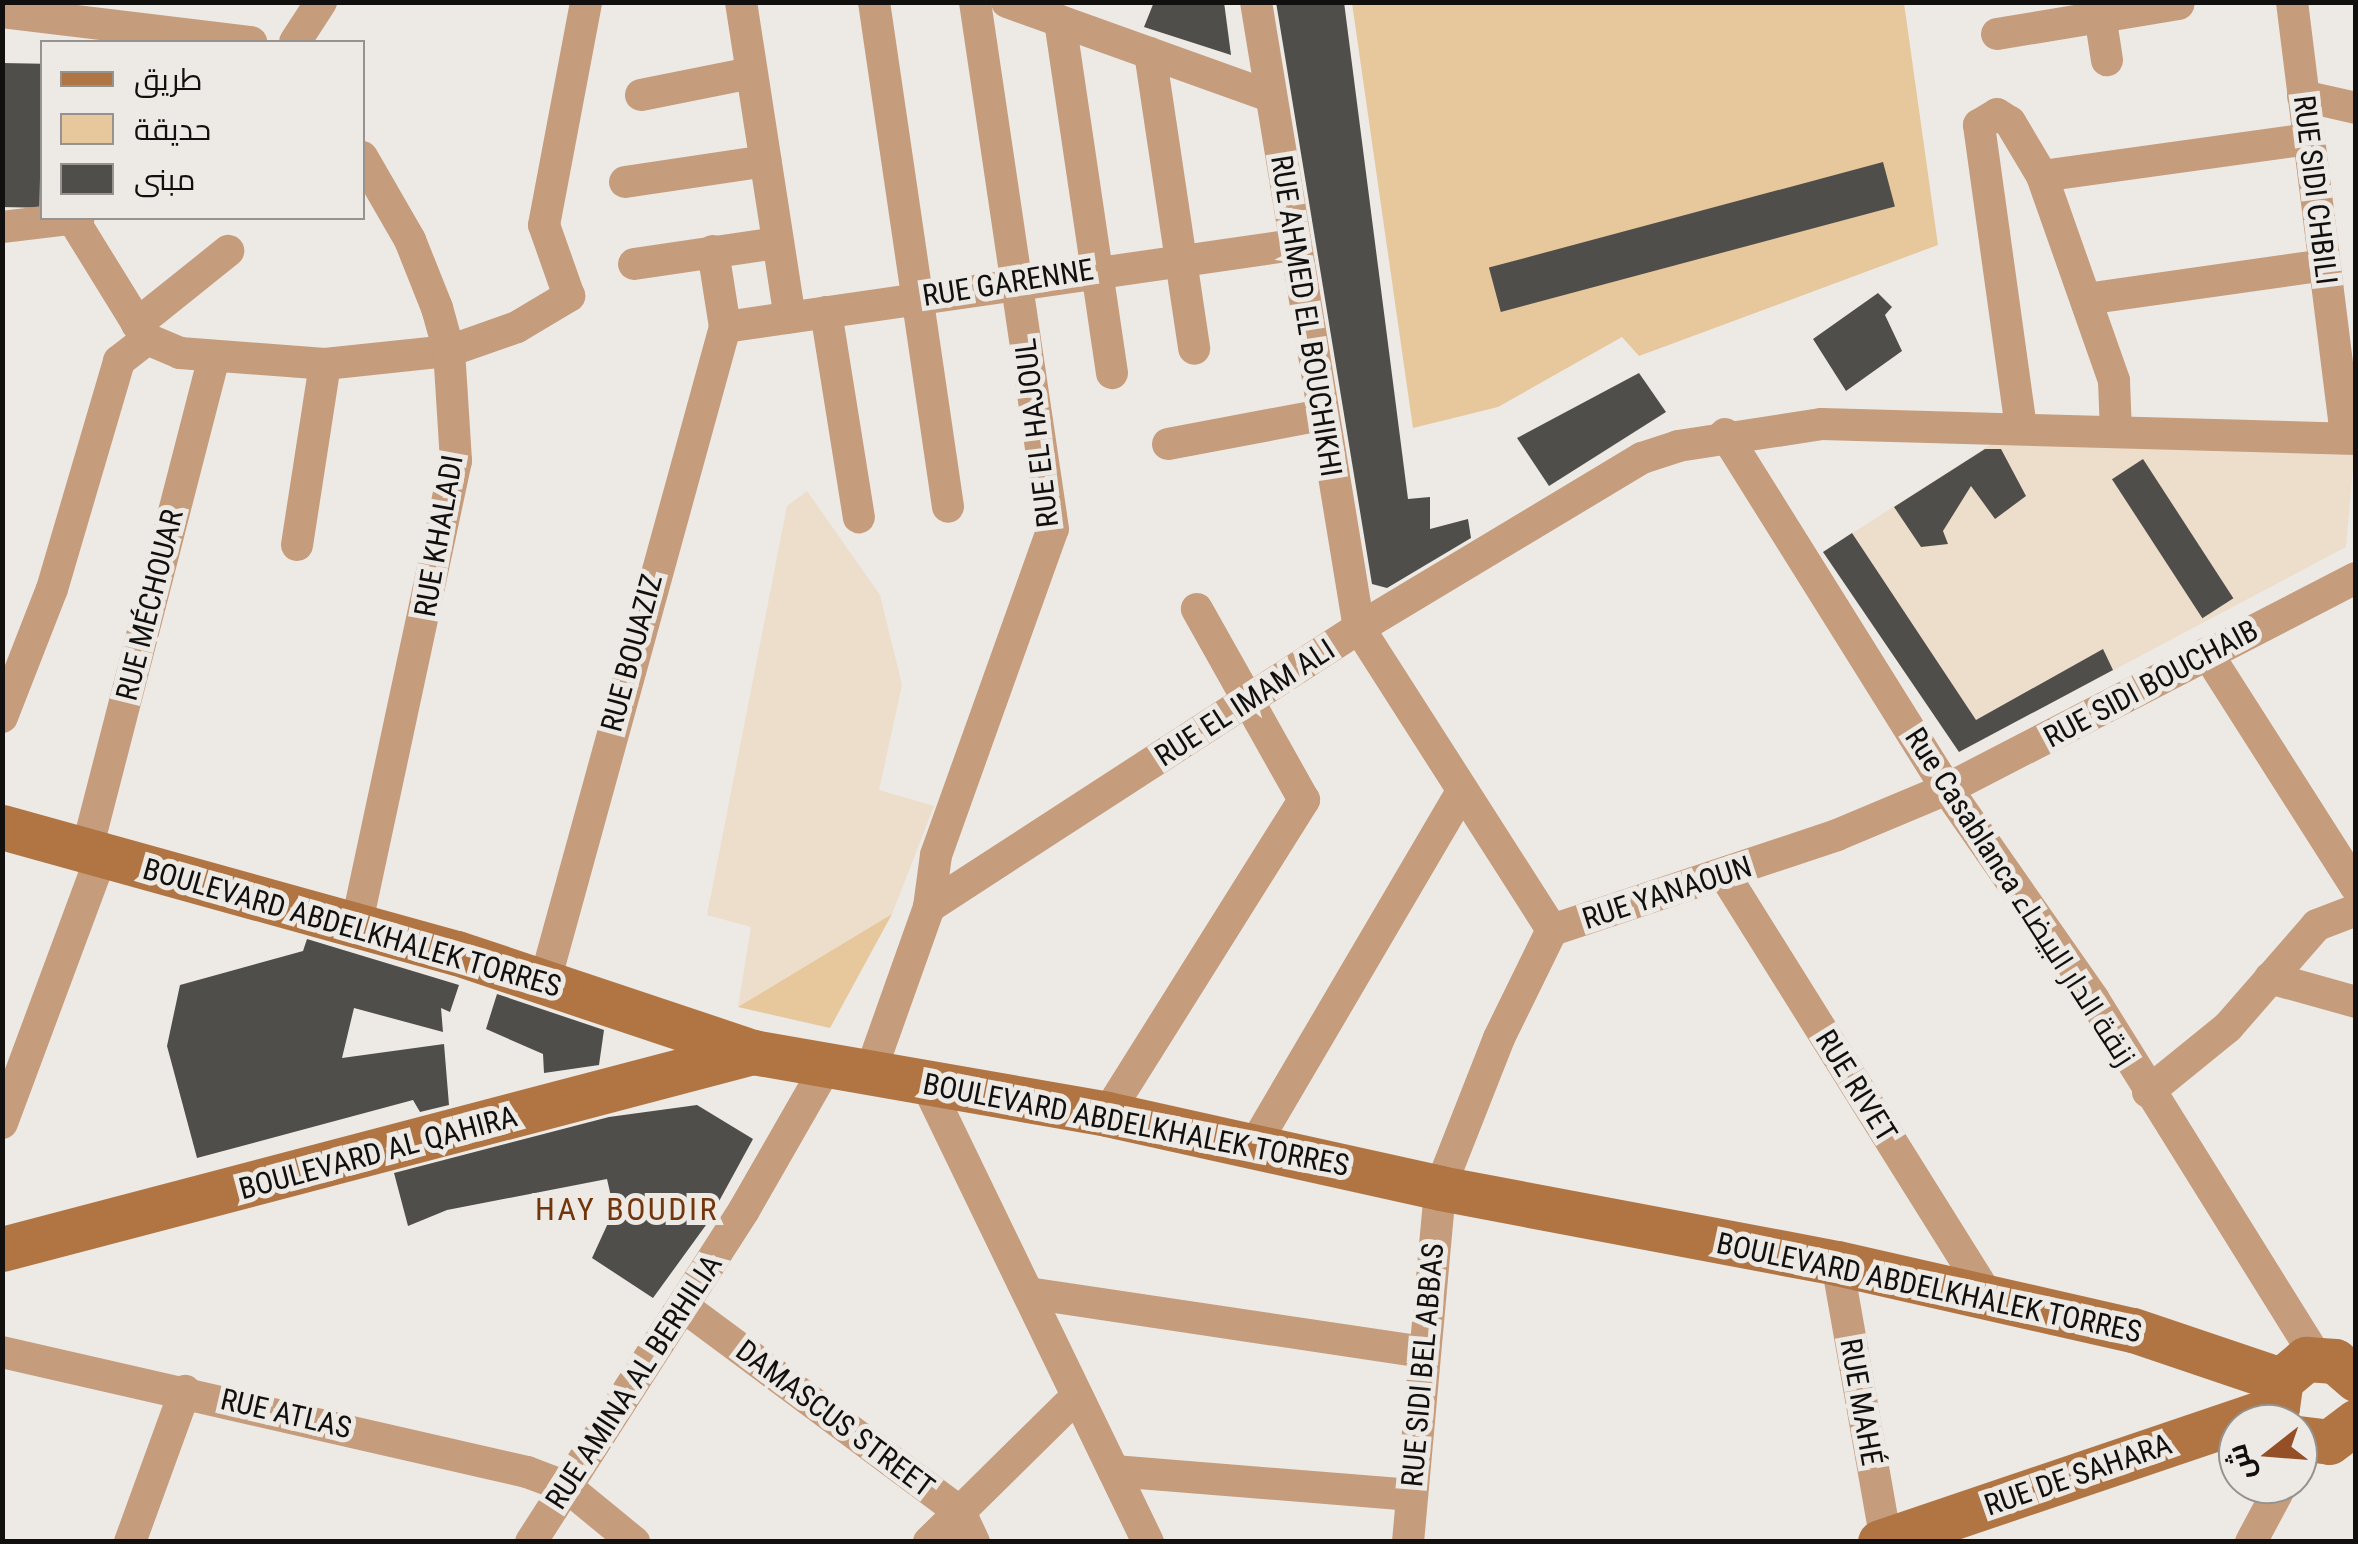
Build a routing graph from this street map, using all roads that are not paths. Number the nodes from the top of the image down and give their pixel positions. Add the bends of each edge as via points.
1 (322, 2) edge
2 (586, 2) edge
3 (741, 2) edge
4 (874, 2) edge
5 (975, 2) edge
6 (1006, 2) edge
7 (1256, 2) edge
8 (2292, 2) edge
9 (2179, 4) edge
10 (2100, 10) edge
11 (2, 12) edge
12 (107, 12) edge
13 (1060, 22) junction
14 (1997, 34) dead end
15 (241, 40) edge
16 (297, 40) edge
17 (1150, 53) junction
18 (2107, 60) dead end
19 (751, 72) junction
20 (641, 94) dead end
21 (1270, 96) junction
22 (2302, 96) junction
23 (2356, 108) edge
24 (2308, 140) junction
25 (365, 162) edge
26 (765, 162) junction
27 (2042, 176) junction
28 (625, 182) dead end
29 (67, 220) edge
30 (77, 220) edge
31 (2, 227) edge
32 (778, 242) junction
33 (1292, 245) junction
34 (228, 250) dead end
35 (713, 251) junction
36 (1181, 258) junction
37 (634, 264) dead end
38 (2325, 265) junction
39 (1096, 269) junction
40 (1018, 283) junction
41 (917, 298) junction
42 (2086, 299) junction
43 (826, 312) junction
44 (790, 316) junction
45 (725, 326) junction
46 (142, 332) junction
47 (1194, 349) dead end
48 (449, 351) junction
49 (214, 358) junction
50 (325, 364) junction
51 (1112, 373) dead end
52 (1322, 415) junction
53 (2022, 428) junction
54 (2116, 432) junction
55 (1725, 434) junction
56 (2351, 438) edge
57 (1168, 444) dead end
58 (948, 506) dead end
59 (859, 517) dead end
60 (298, 545) dead end
61 (2356, 578) edge
62 (1198, 608) dead end
63 (1360, 628) junction
64 (2207, 653) junction
65 (1250, 699) junction
66 (2, 718) edge
67 (1947, 789) junction
68 (1462, 792) junction
69 (2, 827) edge
70 (94, 855) junction
71 (1724, 874) junction
72 (2356, 888) edge
73 (929, 907) junction
74 (2356, 910) edge
75 (356, 927) junction
76 (1552, 930) junction
77 (2270, 978) junction
78 (545, 981) junction
79 (2356, 1002) edge
80 (753, 1052) junction
81 (848, 1069) junction
82 (926, 1082) junction
83 (2148, 1092) junction
84 (5, 1106) edge
85 (1107, 1114) junction
86 (1255, 1144) junction
87 (1440, 1188) junction
88 (2, 1250) edge
89 (1837, 1263) junction
90 (1028, 1293) junction
91 (1989, 1298) junction
92 (684, 1307) junction
93 (2, 1352) edge
94 (1422, 1352) junction
95 (186, 1391) junction
96 (1076, 1397) junction
97 (2312, 1401) edge
98 (2356, 1422) edge
99 (1114, 1471) junction
100 (567, 1486) junction
101 (1412, 1494) junction
102 (2272, 1504) edge
103 (967, 1527) edge
104 (1884, 1541) edge
105 (130, 1542) edge
106 (532, 1542) edge
107 (634, 1542) edge
108 (929, 1542) edge
109 (1148, 1542) edge
110 (1408, 1542) edge
111 (2252, 1542) edge

1 - 16 street
2 - 48 street via 544,225 569,296 517,327
3 - 19 street
4 - 41 street
5 - 40 street, RUE EL HAJOUL
6 - 13 street
7 - 21 street, RUE AHMED EL BOUCHIKHI
8 - 22 street, RUE SIDI CHBILI
9 - 10 street
10 - 14 street
10 - 18 street
11 - 12 street
12 - 15 street
13 - 17 street
13 - 39 street
17 - 21 street
17 - 36 street
19 - 20 street
19 - 26 street
21 - 33 street, RUE AHMED EL BOUCHIKHI
22 - 23 street
22 - 24 street, RUE SIDI CHBILI
24 - 27 street
24 - 38 street, RUE SIDI CHBILI
25 - 48 street, RUE KHALADI via 410,240
26 - 28 street
26 - 32 street
27 - 42 street
27 - 53 street via 2004,114 1981,120
29 - 31 street
30 - 46 street
32 - 35 street
32 - 44 street
33 - 36 street, RUE GARENNE
33 - 52 street, RUE AHMED EL BOUCHIKHI
34 - 46 street
35 - 37 street
35 - 45 street
36 - 39 street, RUE GARENNE
36 - 47 street
38 - 42 street
38 - 56 street, RUE SIDI CHBILI
39 - 40 street, RUE GARENNE
39 - 51 street
40 - 41 street, RUE GARENNE
40 - 73 street, RUE EL HAJOUL via 1053,530 936,855
41 - 43 street, RUE GARENNE
41 - 58 street
42 - 54 street via 2114,381
43 - 44 street, RUE GARENNE
43 - 59 street
44 - 45 street, RUE GARENNE
45 - 78 street, RUE BOUAZIZ
46 - 49 street
46 - 66 street via 119,361 52,588
48 - 50 street
48 - 75 street, RUE KHALADI via 456,416 451,503
49 - 50 street
49 - 70 street, RUE MÉCHOUAR
50 - 60 street
52 - 57 street
52 - 63 street, RUE AHMED EL BOUCHIKHI
53 - 54 street, RUE EL IMAM ALI
53 - 55 street, RUE EL IMAM ALI via 1822,424
54 - 56 street, RUE EL IMAM ALI
55 - 63 street, RUE EL IMAM ALI via 1642,458
55 - 67 street, Rue Casablanca زنقة الدار البيضاء
61 - 64 street, RUE SIDI BOUCHAIB
62 - 65 street
63 - 65 street, RUE EL IMAM ALI
63 - 68 street, RUE YANAOUN
64 - 67 street, RUE SIDI BOUCHAIB
64 - 72 street
65 - 73 street, RUE EL IMAM ALI
65 - 85 street via 1304,800
67 - 71 street, RUE YANAOUN
67 - 83 street, Rue Casablanca زنقة الدار البيضاء via 2094,1000
68 - 76 street, RUE YANAOUN
68 - 86 street
69 - 70 main road, BOULEVARD ABDELKHALEK TORRES
70 - 75 main road, BOULEVARD ABDELKHALEK TORRES
70 - 84 street, RUE MÉCHOUAR
71 - 76 street, RUE YANAOUN
71 - 91 street, RUE RIVET
73 - 81 street
74 - 77 street via 2317,926
75 - 78 main road, BOULEVARD ABDELKHALEK TORRES
76 - 87 street, RUE SIDI BEL ABBAS via 1498,1038
77 - 79 street
77 - 83 street via 2228,1027
78 - 80 main road, BOULEVARD ABDELKHALEK TORRES
80 - 81 main road, BOULEVARD ABDELKHALEK TORRES
80 - 88 main road, BOULEVARD AL QAHIRA
81 - 82 main road, BOULEVARD ABDELKHALEK TORRES
81 - 92 street, RUE AMINA AL BERHILIA
82 - 85 main road, BOULEVARD ABDELKHALEK TORRES
82 - 90 street
83 - 97 street, Rue Casablanca زنقة الدار البيضاء
85 - 86 main road, BOULEVARD ABDELKHALEK TORRES
86 - 87 main road, BOULEVARD ABDELKHALEK TORRES
87 - 89 main road, BOULEVARD ABDELKHALEK TORRES
87 - 94 street, RUE SIDI BEL ABBAS
89 - 91 main road, BOULEVARD ABDELKHALEK TORRES
89 - 104 street, RUE MAHÉ
90 - 94 street
90 - 96 street
91 - 97 main road, BOULEVARD ABDELKHALEK TORRES via 2133,1330
92 - 100 street, RUE AMINA AL BERHILIA
92 - 103 street, DAMASCUS STREET
93 - 95 street, RUE ATLAS
94 - 101 street, RUE SIDI BEL ABBAS
95 - 100 street, RUE ATLAS via 446,1449
95 - 105 street
96 - 99 street
96 - 103 street
97 - 98 main road, RUE DE SAHARA via 2329,1442
97 - 104 main road, RUE DE SAHARA
99 - 101 street
99 - 109 street
100 - 106 street, RUE AMINA AL BERHILIA
100 - 107 street
101 - 110 street, RUE SIDI BEL ABBAS
102 - 111 street
103 - 108 street

